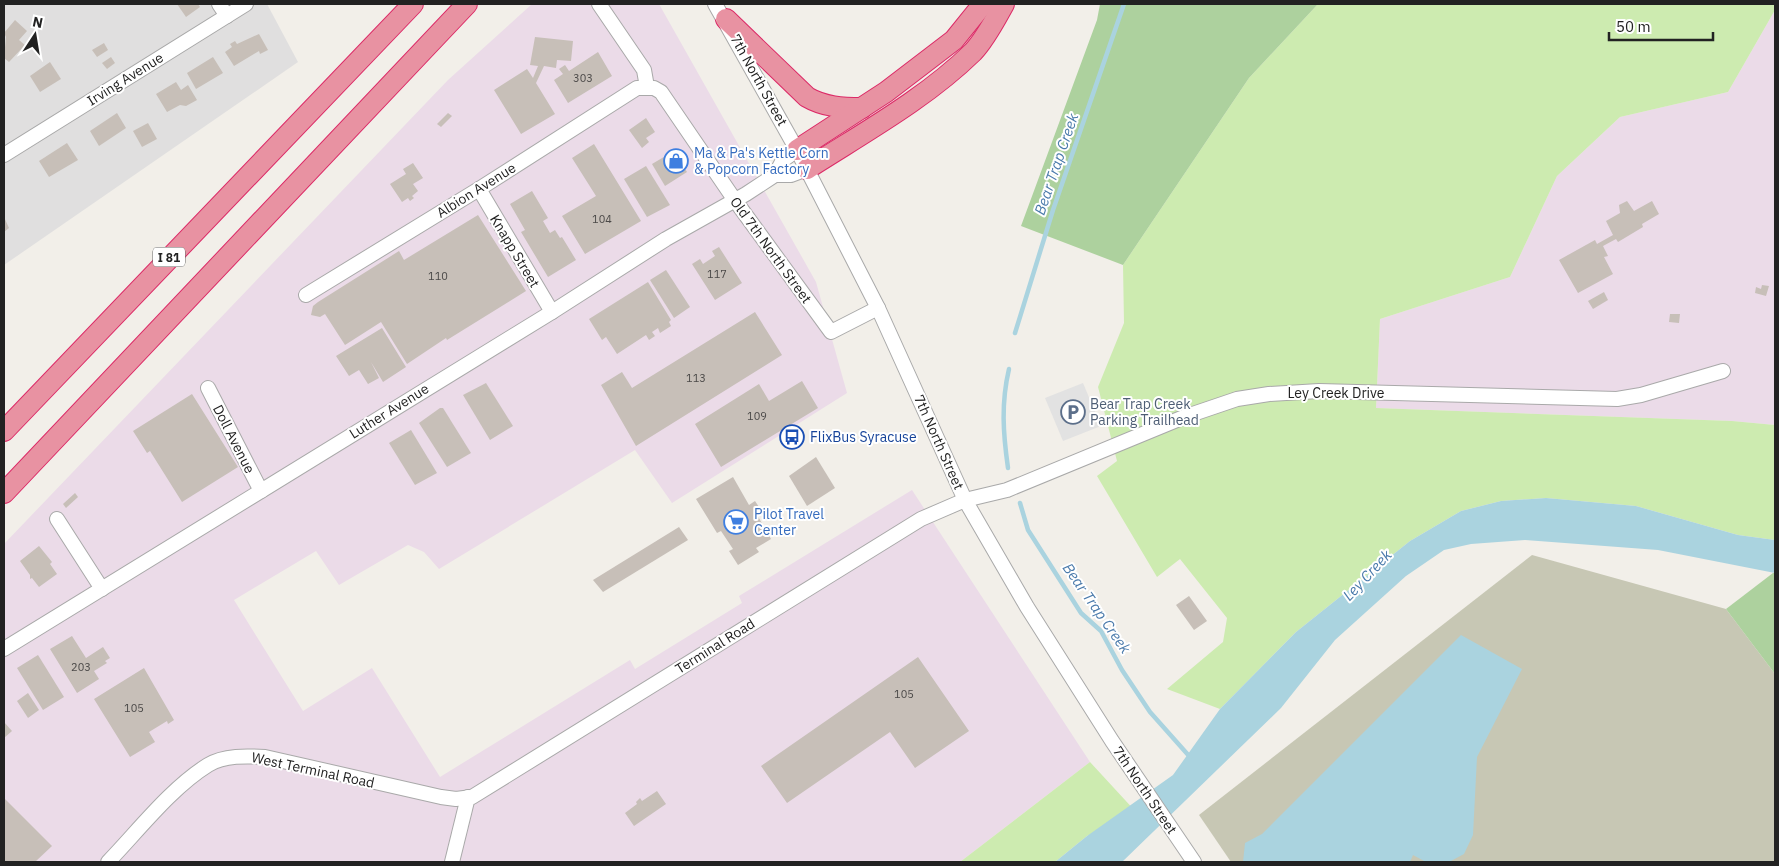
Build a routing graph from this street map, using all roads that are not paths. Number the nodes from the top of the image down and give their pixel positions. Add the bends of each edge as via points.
1 (246, 4) edge
2 (406, 4) edge
3 (413, 4) edge
4 (467, 4) edge
5 (599, 4) edge
6 (983, 4) edge
7 (1004, 4) edge
8 (223, 10) edge
9 (720, 12) edge
10 (335, 85) junction
11 (647, 87) junction
12 (862, 108) junction
13 (798, 150) junction
14 (4, 155) edge
15 (807, 169) junction
16 (774, 175) junction
17 (479, 189) junction
18 (734, 199) junction
19 (306, 296) dead end
20 (878, 308) junction
21 (552, 312) junction
22 (1723, 371) dead end
23 (208, 388) dead end
24 (4, 431) edge
25 (261, 491) junction
26 (4, 493) edge
27 (965, 500) junction
28 (57, 519) dead end
29 (102, 589) junction
30 (4, 650) edge
31 (468, 797) junction
32 (108, 862) edge
33 (452, 862) edge
34 (1194, 862) edge

1 - 8 street, Irving Avenue
2 - 10 highway
3 - 10 highway, I 81
4 - 26 highway
5 - 11 street via 644,70
6 - 12 highway via 954,40
7 - 15 highway via 983,39 949,72
8 - 14 street, Irving Avenue
9 - 12 highway via 806,97 844,108
9 - 13 street, 7th North Street
10 - 24 highway, I 81
11 - 17 street, Albion Avenue via 637,88
11 - 18 street, Old 7th North Street via 661,92
12 - 13 highway
13 - 15 street, 7th North Street
13 - 16 street, Luther Avenue via 783,160
15 - 16 street, Luther Avenue via 792,175
15 - 20 street, 7th North Street
16 - 18 street, Luther Avenue
17 - 19 street, Albion Avenue
17 - 21 street, Knapp Street
18 - 20 street, Old 7th North Street via 831,332
18 - 21 street, Luther Avenue
20 - 27 street, 7th North Street
21 - 25 street, Luther Avenue
22 - 27 street, Ley Creek Drive via 1617,399 1319,391 1237,399 1184,417 1007,490
23 - 25 street, Doll Avenue
25 - 29 street, Luther Avenue
27 - 31 street, Terminal Road via 921,519
27 - 34 street, 7th North Street via 1026,607
28 - 29 street
29 - 30 street, Luther Avenue
31 - 32 street, West Terminal Road via 441,797 265,757 242,755 209,764 178,789
31 - 33 street

